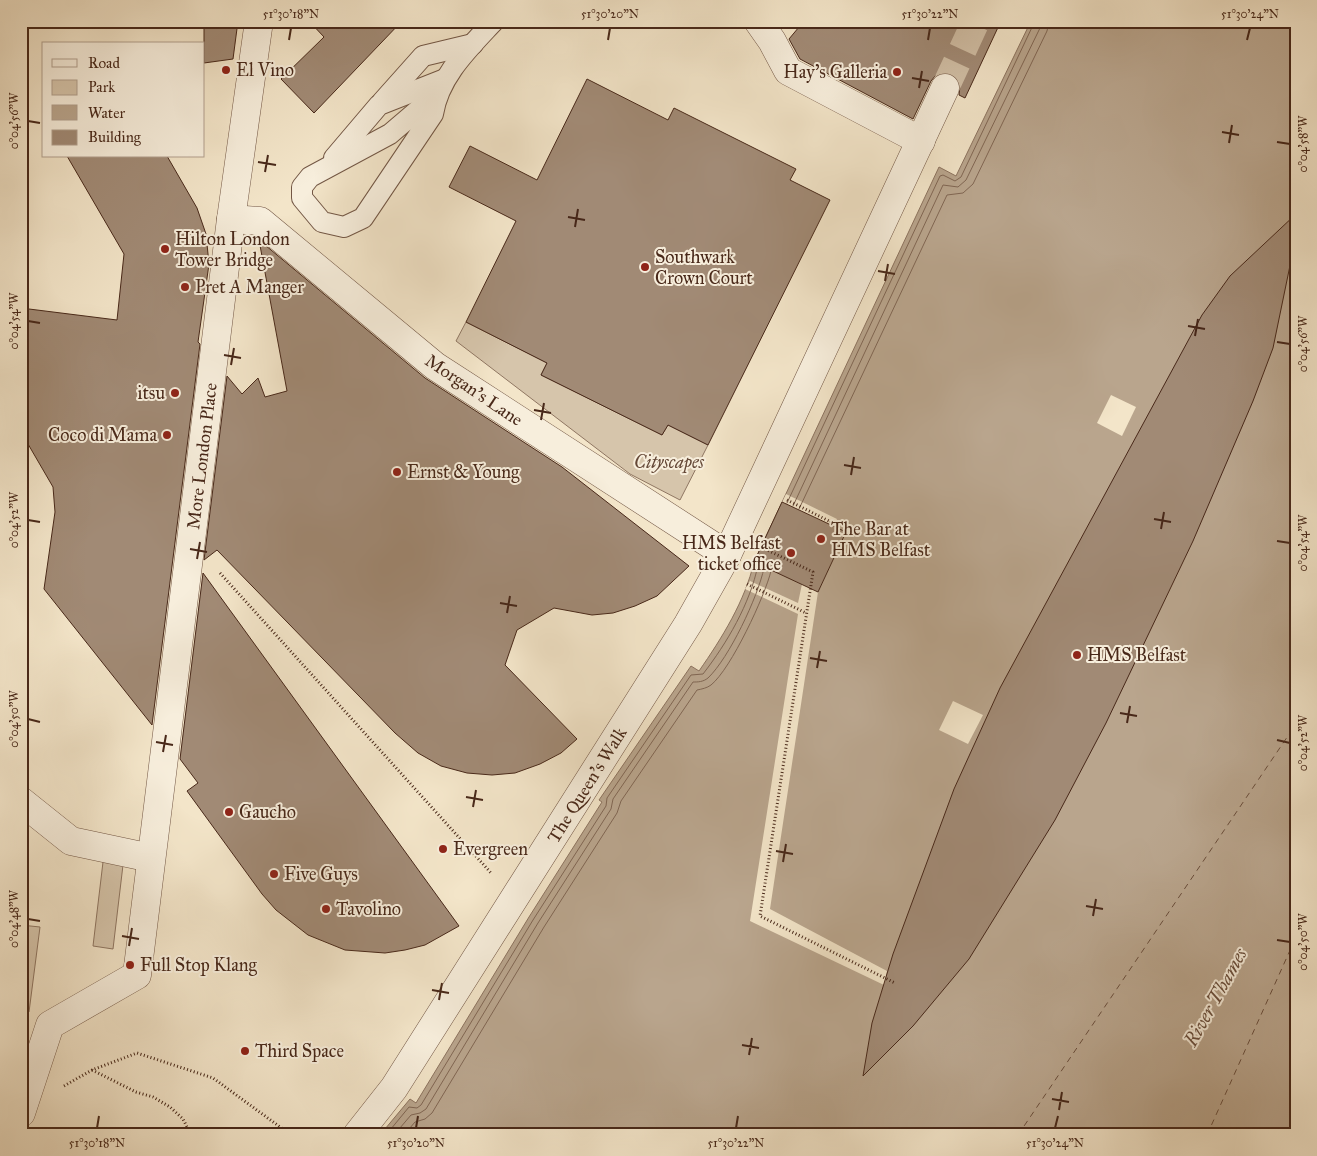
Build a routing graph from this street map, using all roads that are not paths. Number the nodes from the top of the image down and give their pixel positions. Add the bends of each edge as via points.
1 (259, 21) edge
2 (494, 21) edge
3 (765, 31) edge
4 (473, 44) junction
5 (445, 79) junction
6 (945, 88) tunnel mouth
7 (435, 100) junction
8 (379, 105) junction
9 (921, 141) junction
10 (326, 167) junction
11 (231, 219) junction
12 (726, 555) junction
13 (21, 800) edge
14 (151, 858) junction
15 (22, 1112) edge
16 (357, 1135) edge

1 - 11 street, More London Place
2 - 4 lane
3 - 9 street via 788,71
4 - 5 lane
4 - 8 lane via 423,56
5 - 7 lane
5 - 8 lane
6 - 9 street, The Queen's Walk
7 - 10 lane via 424,105 390,134
7 - 10 lane via 433,114 363,218 344,227 322,222 302,198 302,187 310,177
8 - 10 lane
9 - 12 street, The Queen's Walk
11 - 12 street, Morgan's Lane via 260,221 435,366
11 - 14 street, More London Place
12 - 16 street, The Queen's Walk via 688,624 515,898 394,1088
13 - 14 street via 72,841
14 - 15 street, More London Place via 137,975 50,1025

